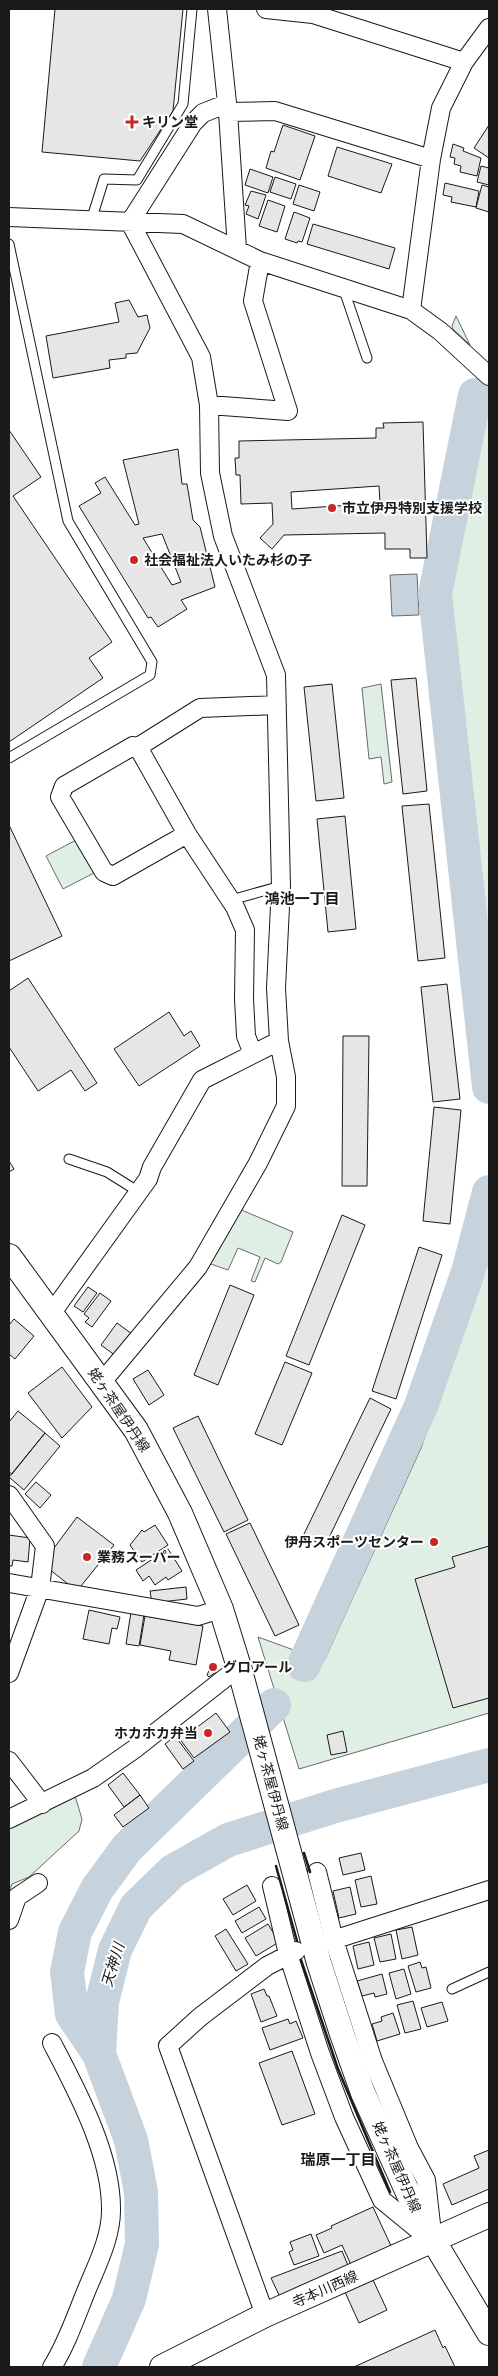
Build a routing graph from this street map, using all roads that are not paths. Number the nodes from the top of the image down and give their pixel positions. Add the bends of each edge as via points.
1 (192, 9) edge
2 (217, 9) edge
3 (266, 9) edge
4 (489, 28) edge
5 (464, 62) junction
6 (227, 108) junction
7 (431, 159) junction
8 (9, 217) edge
9 (91, 221) junction
10 (130, 222) junction
11 (9, 244) edge
12 (237, 249) junction
13 (260, 261) junction
14 (346, 289) junction
15 (410, 310) junction
16 (367, 358) dead end
17 (489, 376) edge
18 (209, 405) junction
19 (277, 706) junction
20 (138, 747) junction
21 (9, 758) edge
22 (187, 834) junction
23 (281, 886) junction
24 (231, 900) junction
25 (279, 1041) junction
26 (253, 1054) junction
27 (69, 1159) dead end
28 (139, 1192) junction
29 (9, 1256) edge
30 (51, 1314) junction
31 (102, 1382) junction
32 (9, 1495) edge
33 (9, 1583) edge
34 (40, 1588) junction
35 (220, 1609) junction
36 (239, 1667) junction
37 (9, 1673) edge
38 (9, 1761) edge
39 (42, 1804) junction
40 (9, 1819) edge
41 (317, 1872) dead end
42 (38, 1883) dead end
43 (272, 1886) dead end
44 (489, 1890) edge
45 (9, 1920) edge
46 (332, 1940) junction
47 (292, 1952) junction
48 (489, 1972) edge
49 (452, 1989) dead end
50 (52, 2043) dead end
51 (489, 2215) edge
52 (433, 2242) junction
53 (265, 2315) junction
54 (489, 2333) edge
55 (52, 2367) edge
56 (162, 2367) edge

1 - 9 lane via 183,104 137,180 104,179
2 - 6 street
3 - 5 street via 313,14
4 - 5 street
5 - 7 street via 441,108
6 - 7 street via 275,111
6 - 10 street via 203,112 193,123
6 - 12 street
7 - 15 street
8 - 9 street
9 - 10 street
10 - 12 street via 183,224
10 - 18 street via 201,356
11 - 21 lane via 68,521 152,662 150,675
12 - 13 street
13 - 14 street
13 - 18 street via 253,301 288,411
14 - 15 street
14 - 16 lane
15 - 17 street via 440,331
18 - 19 street via 210,473 223,536 276,675
19 - 20 street via 200,708
19 - 23 street
20 - 22 street
20 - 22 street via 133,746 64,786 60,797 104,872 113,876
22 - 24 street
23 - 24 lane
23 - 25 street via 276,988
24 - 26 street via 245,930 246,1036
25 - 26 street
25 - 31 street via 286,1077 286,1106 266,1148 198,1267
26 - 28 street via 202,1080
27 - 28 lane via 107,1172
28 - 30 street
29 - 30 main road, 姥ヶ茶屋伊丹線
30 - 31 main road, 姥ヶ茶屋伊丹線
31 - 35 main road, 姥ヶ茶屋伊丹線 via 136,1430 180,1514
32 - 34 street via 45,1546
33 - 34 street
34 - 35 street via 198,1616
34 - 37 street
35 - 36 main road, 姥ヶ茶屋伊丹線
36 - 39 street via 93,1778
36 - 52 main road, 姥ヶ茶屋伊丹線 via 320,1963 360,2085
38 - 39 street
39 - 40 street
41 - 46 street
42 - 45 street via 17,1897
43 - 47 street
44 - 46 street
46 - 52 street via 373,2061 409,2148 426,2180
47 - 52 street via 320,2053 382,2200
47 - 53 street via 207,2012 168,2046
48 - 49 lane
50 - 55 street via 100,2151 111,2211 100,2258 69,2335
51 - 52 main road, 寺本川西線
52 - 53 main road, 寺本川西線
52 - 54 main road, 姥ヶ茶屋伊丹線
53 - 56 main road, 寺本川西線

